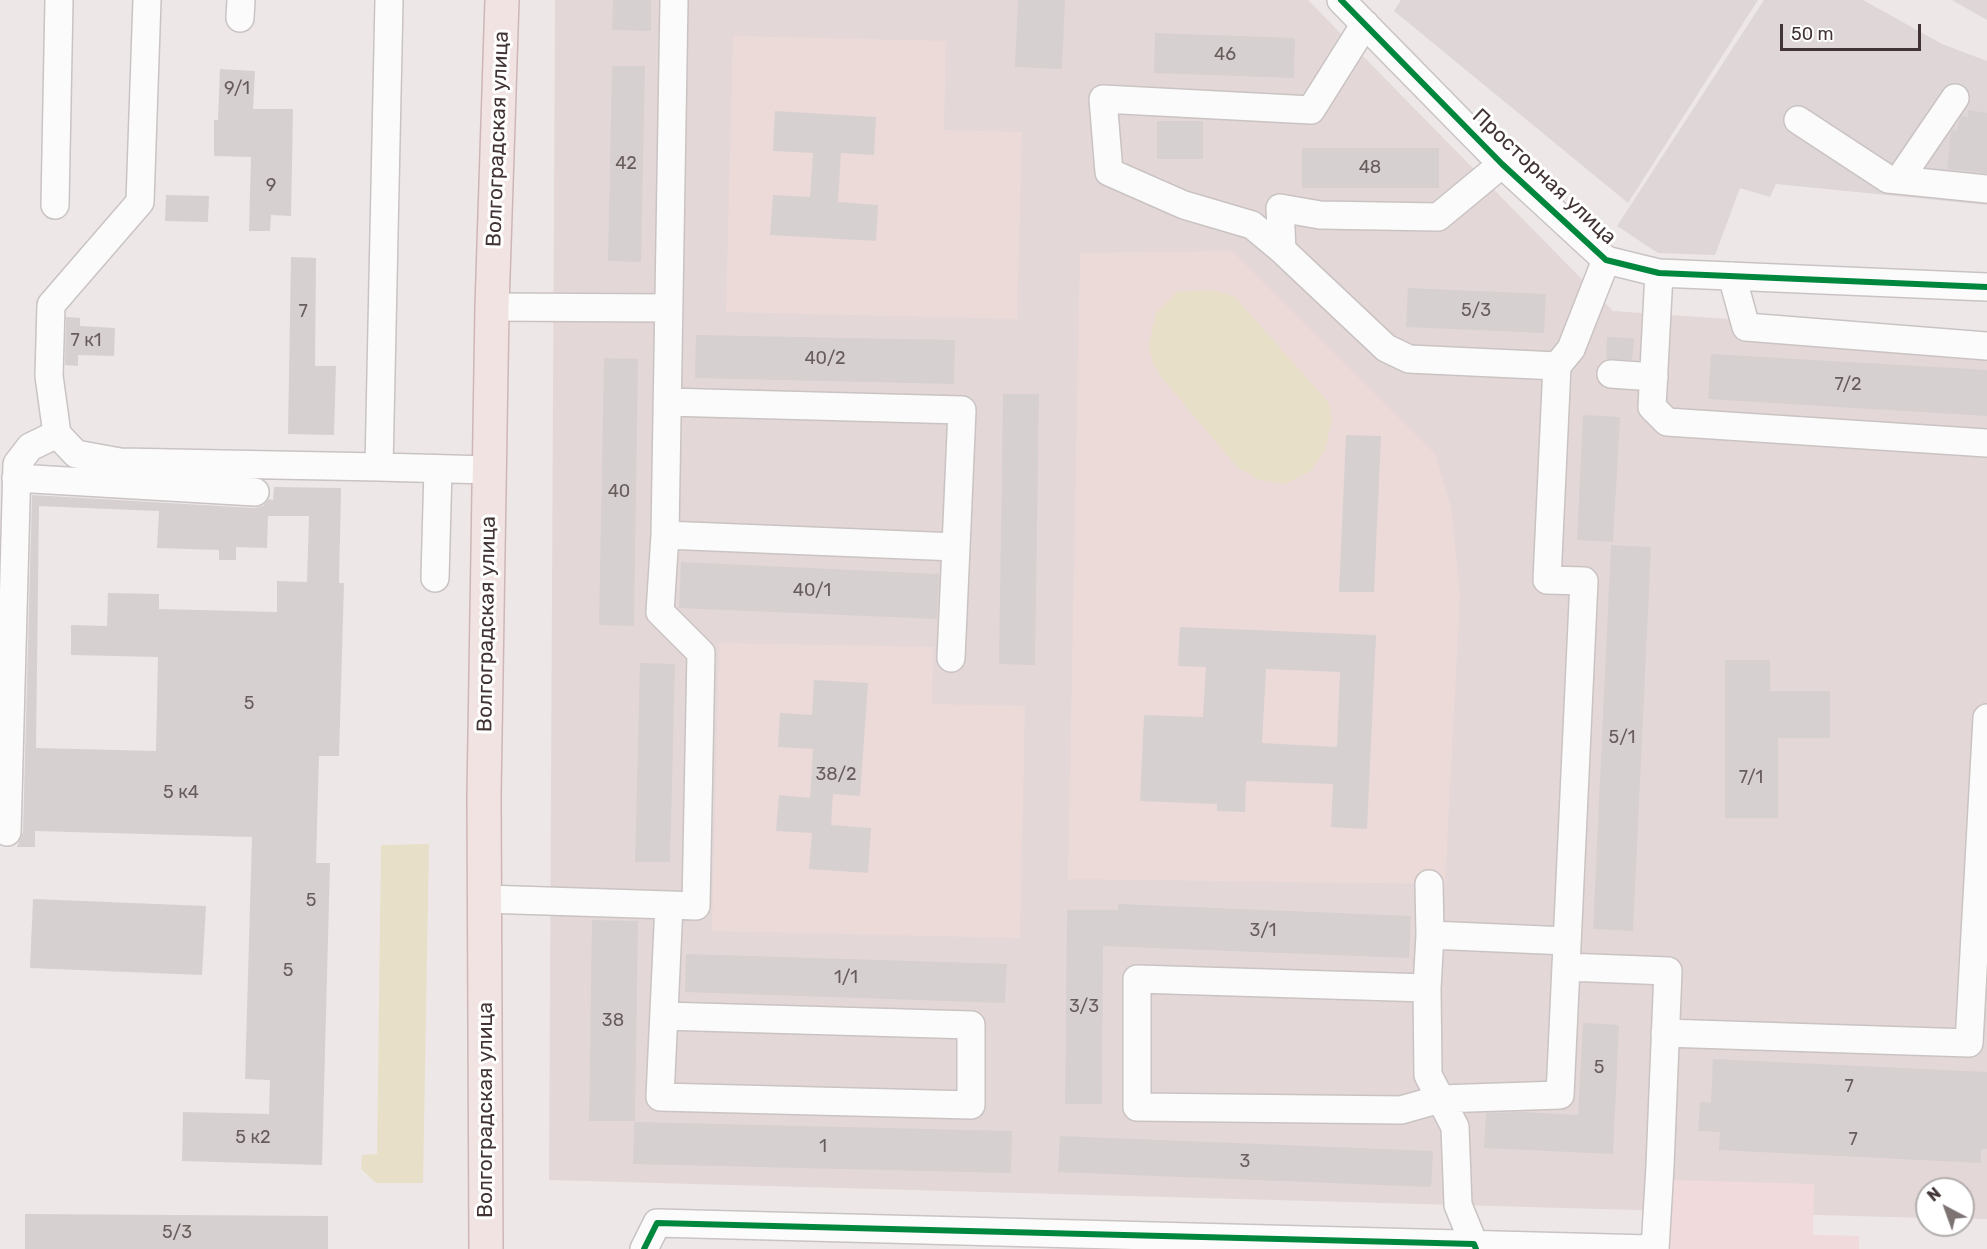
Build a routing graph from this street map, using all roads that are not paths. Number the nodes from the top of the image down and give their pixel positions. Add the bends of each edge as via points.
1 (59, 0) edge
2 (147, 0) edge
3 (389, 0) edge
4 (502, 0) edge
5 (674, 0) edge
6 (1356, 9) edge
7 (1955, 98) dead end
8 (1798, 120) dead end
9 (1502, 164) junction
10 (1899, 180) junction
11 (1987, 189) edge
12 (55, 205) dead end
13 (1282, 250) junction
14 (1606, 260) junction
15 (1659, 273) junction
16 (1732, 276) junction
17 (1987, 287) edge
18 (492, 307) junction
19 (669, 308) junction
20 (1987, 346) edge
21 (1557, 366) junction
22 (1611, 374) dead end
23 (1654, 377) junction
24 (667, 402) junction
25 (57, 434) junction
26 (1987, 443) edge
27 (379, 467) junction
28 (438, 469) junction
29 (489, 470) junction
30 (16, 478) junction
31 (255, 492) dead end
32 (665, 535) junction
33 (956, 547) junction
34 (435, 578) dead end
35 (951, 658) dead end
36 (1987, 731) edge
37 (7, 832) dead end
38 (1429, 884) dead end
39 (485, 898) junction
40 (669, 905) junction
41 (1430, 935) junction
42 (1566, 954) junction
43 (1427, 988) junction
44 (664, 1017) junction
45 (1665, 1033) junction
46 (1440, 1098) junction
47 (1475, 1246) edge
48 (486, 1249) edge
49 (644, 1249) edge
50 (1648, 1249) edge
51 (1655, 1249) edge

1 - 12 street
2 - 25 street via 140,202 51,306 49,376
3 - 27 street
4 - 18 main road, Волгоградская улица
5 - 19 street
6 - 9 street, Просторная улица
6 - 13 street via 1311,110 1104,99 1108,172 1184,205 1252,225
7 - 10 street
8 - 10 street via 1888,179
9 - 13 street via 1438,217 1320,215 1280,208
9 - 14 street, Просторная улица
10 - 11 street
13 - 21 street via 1386,348 1409,360
14 - 15 street, Просторная улица
14 - 21 street via 1571,350
15 - 16 street, Просторная улица
15 - 23 street
16 - 17 street, Просторная улица
16 - 20 street via 1746,327
18 - 19 street
18 - 29 main road, Волгоградская улица
19 - 24 street
21 - 42 street via 1547,580 1584,581
22 - 23 street
23 - 26 street via 1652,407 1667,422
24 - 32 street
24 - 33 street via 962,410
25 - 27 street via 76,454 120,462
25 - 30 street via 30,447 17,464
27 - 28 street
28 - 29 street
28 - 34 street
29 - 39 main road, Волгоградская улица
30 - 31 street
30 - 37 street
32 - 33 street
32 - 40 street via 660,612 701,653 696,906
33 - 35 street
36 - 45 street via 1969,1043
38 - 41 street
39 - 40 street
39 - 48 main road, Волгоградская улица
40 - 44 street
41 - 42 street
41 - 43 street
42 - 45 street via 1668,971
42 - 46 street via 1560,1095
43 - 46 street via 1428,1075
43 - 46 street via 1137,979 1137,1107 1401,1110
44 - 44 street via 660,1097 971,1105 971,1025
45 - 51 street
46 - 47 street via 1455,1127 1458,1205
47 - 49 street via 657,1223
47 - 50 street

